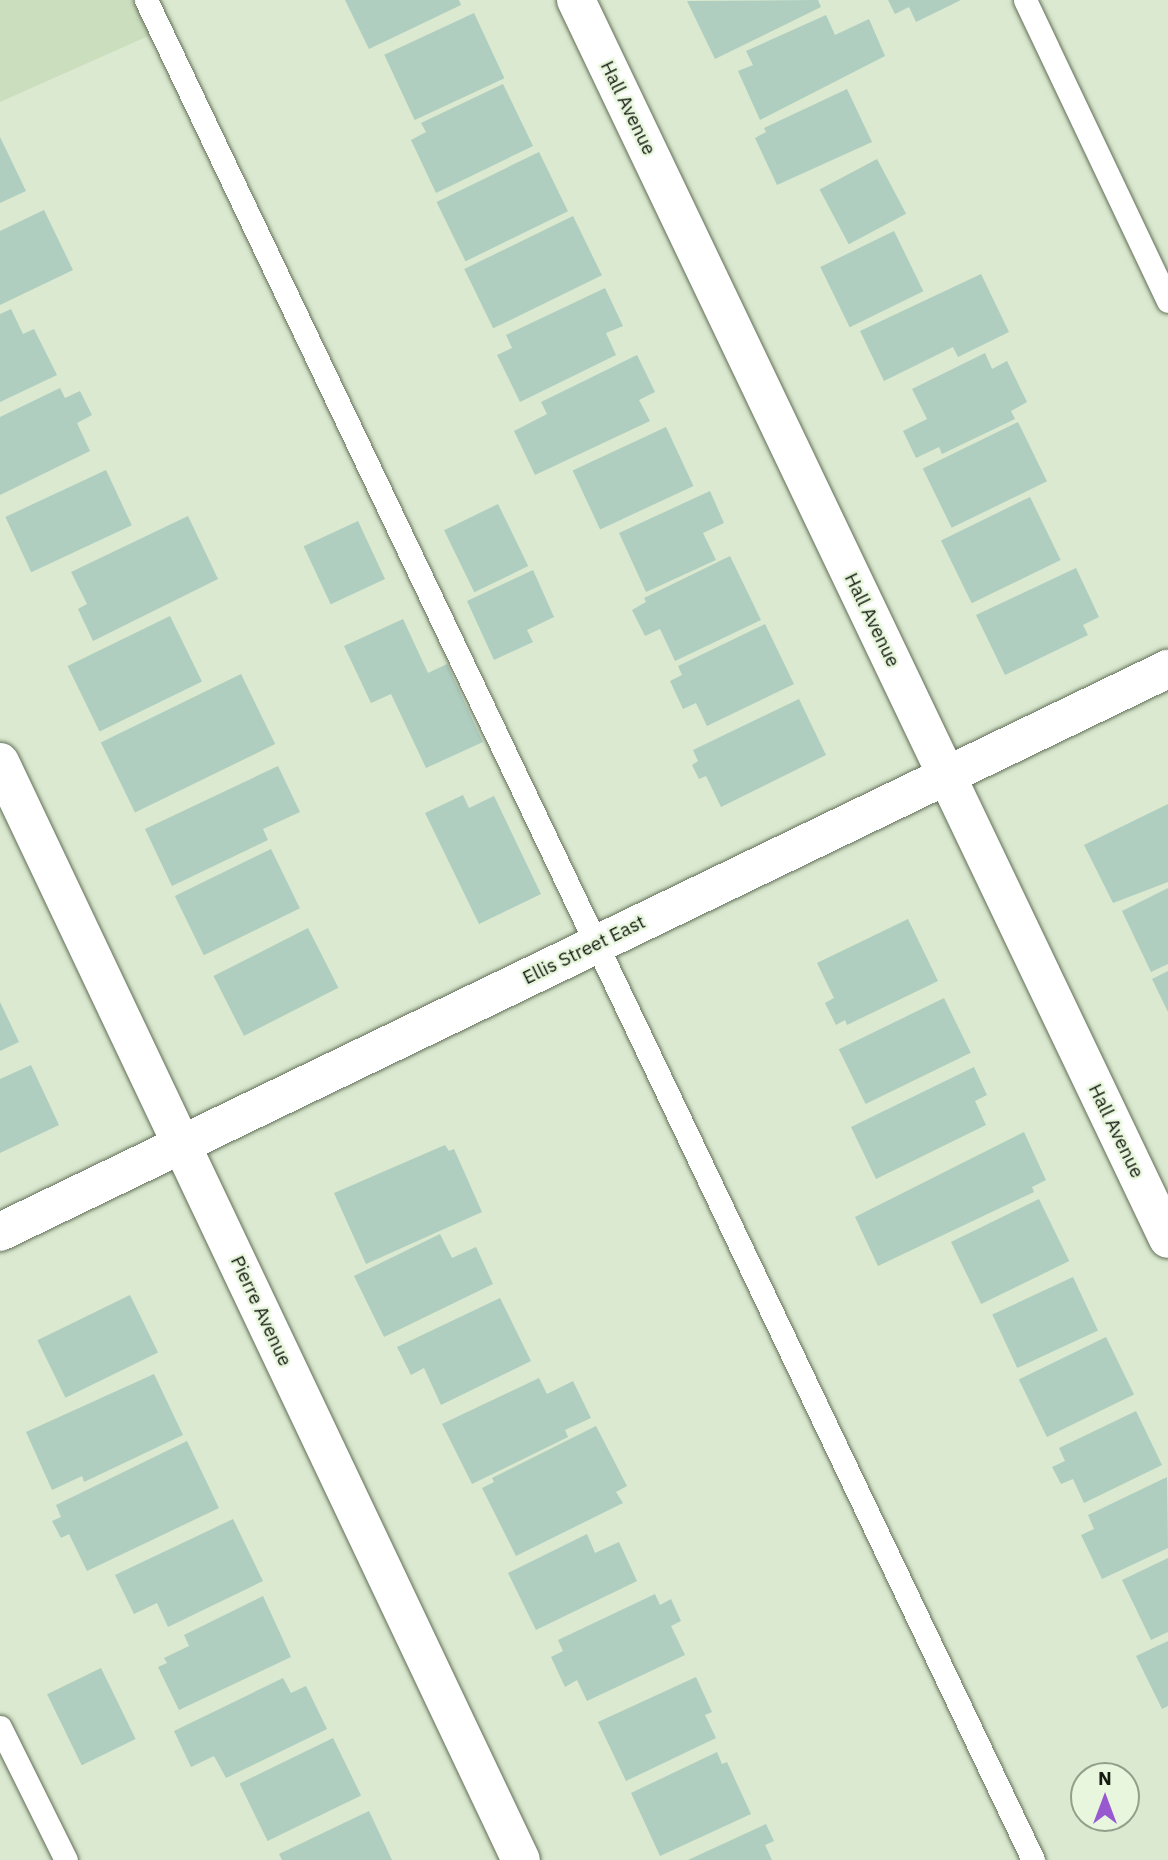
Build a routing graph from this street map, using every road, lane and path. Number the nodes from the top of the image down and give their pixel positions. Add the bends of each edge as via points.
1 (145, 0) edge
2 (576, 0) edge
3 (1025, 0) edge
4 (1168, 301) edge
5 (1168, 669) edge
6 (0, 762) edge
7 (946, 776) junction
8 (596, 944) junction
9 (182, 1145) junction
10 (0, 1232) edge
11 (1168, 1240) edge
12 (0, 1727) edge
13 (66, 1860) edge
14 (521, 1860) edge
15 (1033, 1860) edge

1 - 8 lane
2 - 7 street, Hall Avenue
3 - 4 lane
5 - 7 street, Ellis Street East
6 - 9 street, Pierre Avenue
7 - 8 street, Ellis Street East
7 - 11 street, Hall Avenue
8 - 9 street, Ellis Street East
8 - 15 lane
9 - 10 street, Ellis Street East
9 - 14 street, Pierre Avenue
12 - 13 lane

